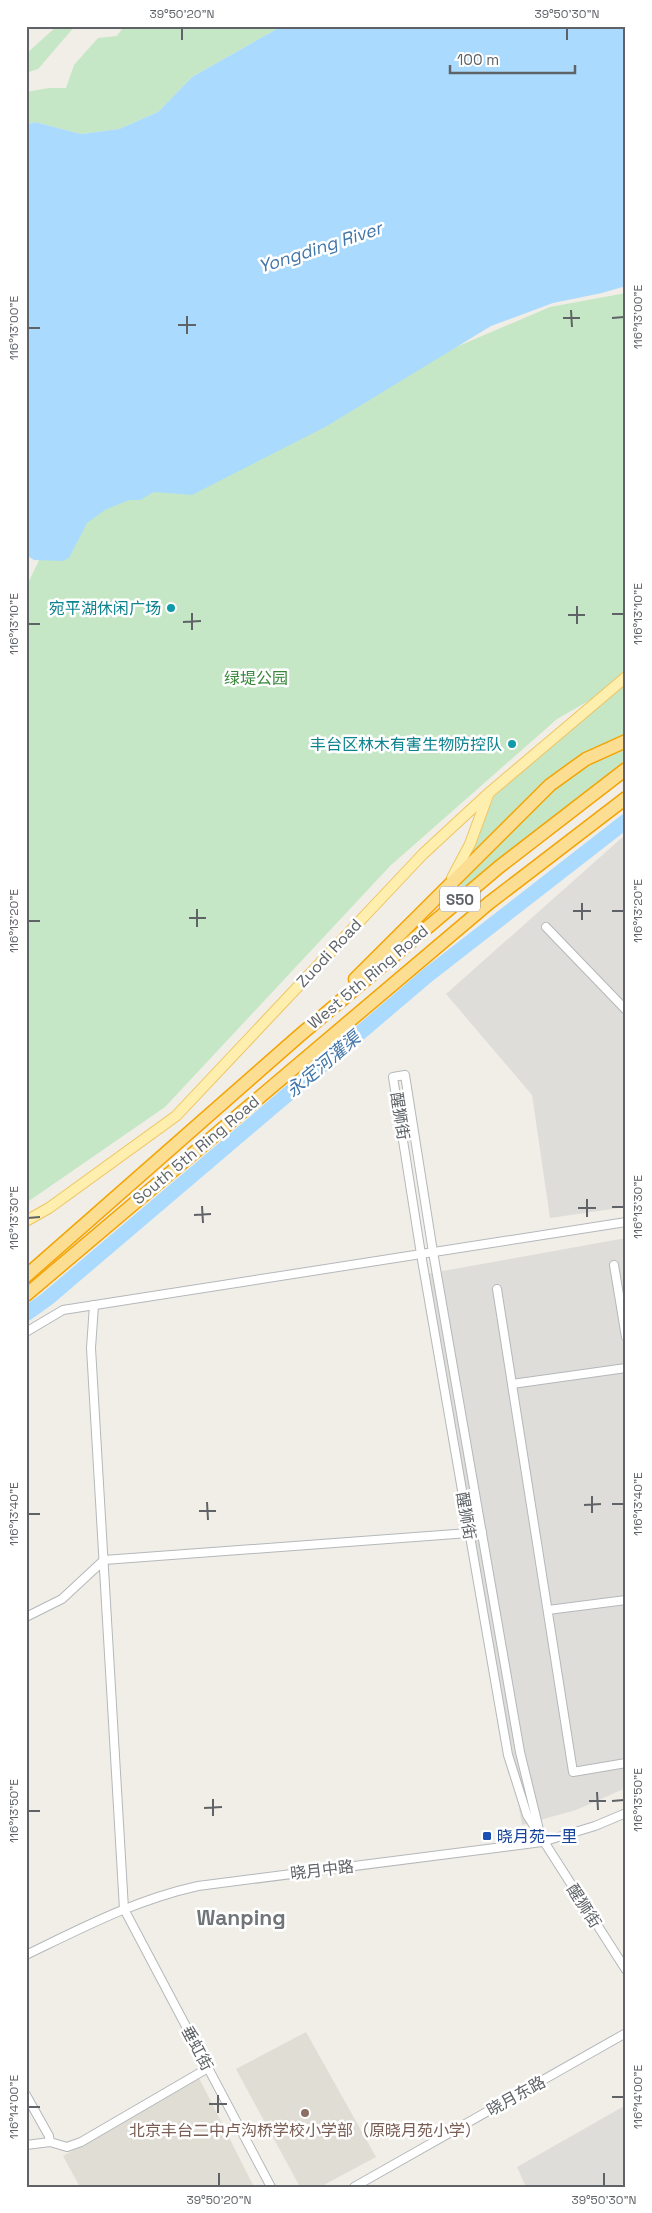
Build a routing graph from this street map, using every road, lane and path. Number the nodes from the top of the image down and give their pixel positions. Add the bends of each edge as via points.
1 (626, 677) edge
2 (626, 741) edge
3 (626, 770) edge
4 (490, 792) junction
5 (626, 798) edge
6 (626, 809) edge
7 (576, 836) junction
8 (448, 885) junction
9 (546, 927) dead end
10 (626, 1010) edge
11 (299, 1036) junction
12 (26, 1221) edge
13 (626, 1222) edge
14 (434, 1252) junction
15 (421, 1254) junction
16 (614, 1266) dead end
17 (26, 1276) edge
18 (497, 1289) dead end
19 (26, 1295) edge
20 (94, 1305) junction
21 (26, 1332) edge
22 (626, 1337) edge
23 (626, 1368) edge
24 (512, 1384) junction
25 (482, 1532) junction
26 (469, 1533) junction
27 (104, 1560) junction
28 (626, 1600) edge
29 (548, 1610) junction
30 (26, 1617) edge
31 (626, 1763) edge
32 (626, 1813) edge
33 (542, 1842) junction
34 (124, 1909) junction
35 (26, 1955) edge
36 (626, 1970) edge
37 (626, 2033) edge
38 (208, 2068) junction
39 (26, 2095) edge
40 (50, 2142) junction
41 (26, 2145) edge
42 (271, 2187) edge
43 (354, 2187) edge

1 - 4 main road, Zuodi Road
2 - 8 highway via 586,758 567,771
3 - 11 highway, West 5th Ring Road / S50 via 499,866
4 - 8 main road via 470,844
4 - 12 main road, Zuodi Road via 423,854 176,1116 49,1208
5 - 7 highway, S50
6 - 7 highway
7 - 19 highway, South 5th Ring Road / S50 via 489,903
8 - 11 highway
9 - 10 street
11 - 17 highway, South 5th Ring Road / S50
13 - 14 street
14 - 15 street
14 - 15 street, 醒狮街 via 405,1075 393,1077
14 - 25 street, 醒狮街
15 - 20 street
15 - 26 street, 醒狮街
16 - 22 street
18 - 24 street
20 - 21 street via 63,1310
20 - 27 street via 90,1348
23 - 24 street
24 - 29 street
25 - 26 street
25 - 33 street, 醒狮街 via 520,1752
26 - 27 street
26 - 33 street, 醒狮街 via 508,1755 527,1815
27 - 30 street via 62,1599
27 - 34 street
28 - 29 street
29 - 31 street via 573,1772
32 - 33 street, 晓月中路
33 - 34 street, 晓月中路 via 198,1886 162,1894
33 - 36 street, 醒狮街
34 - 35 street, 晓月中路
34 - 38 street, 垂虹街
37 - 43 street, 晓月东路
38 - 40 street via 81,2142 67,2147
38 - 42 street, 垂虹街
39 - 40 street
40 - 41 street

